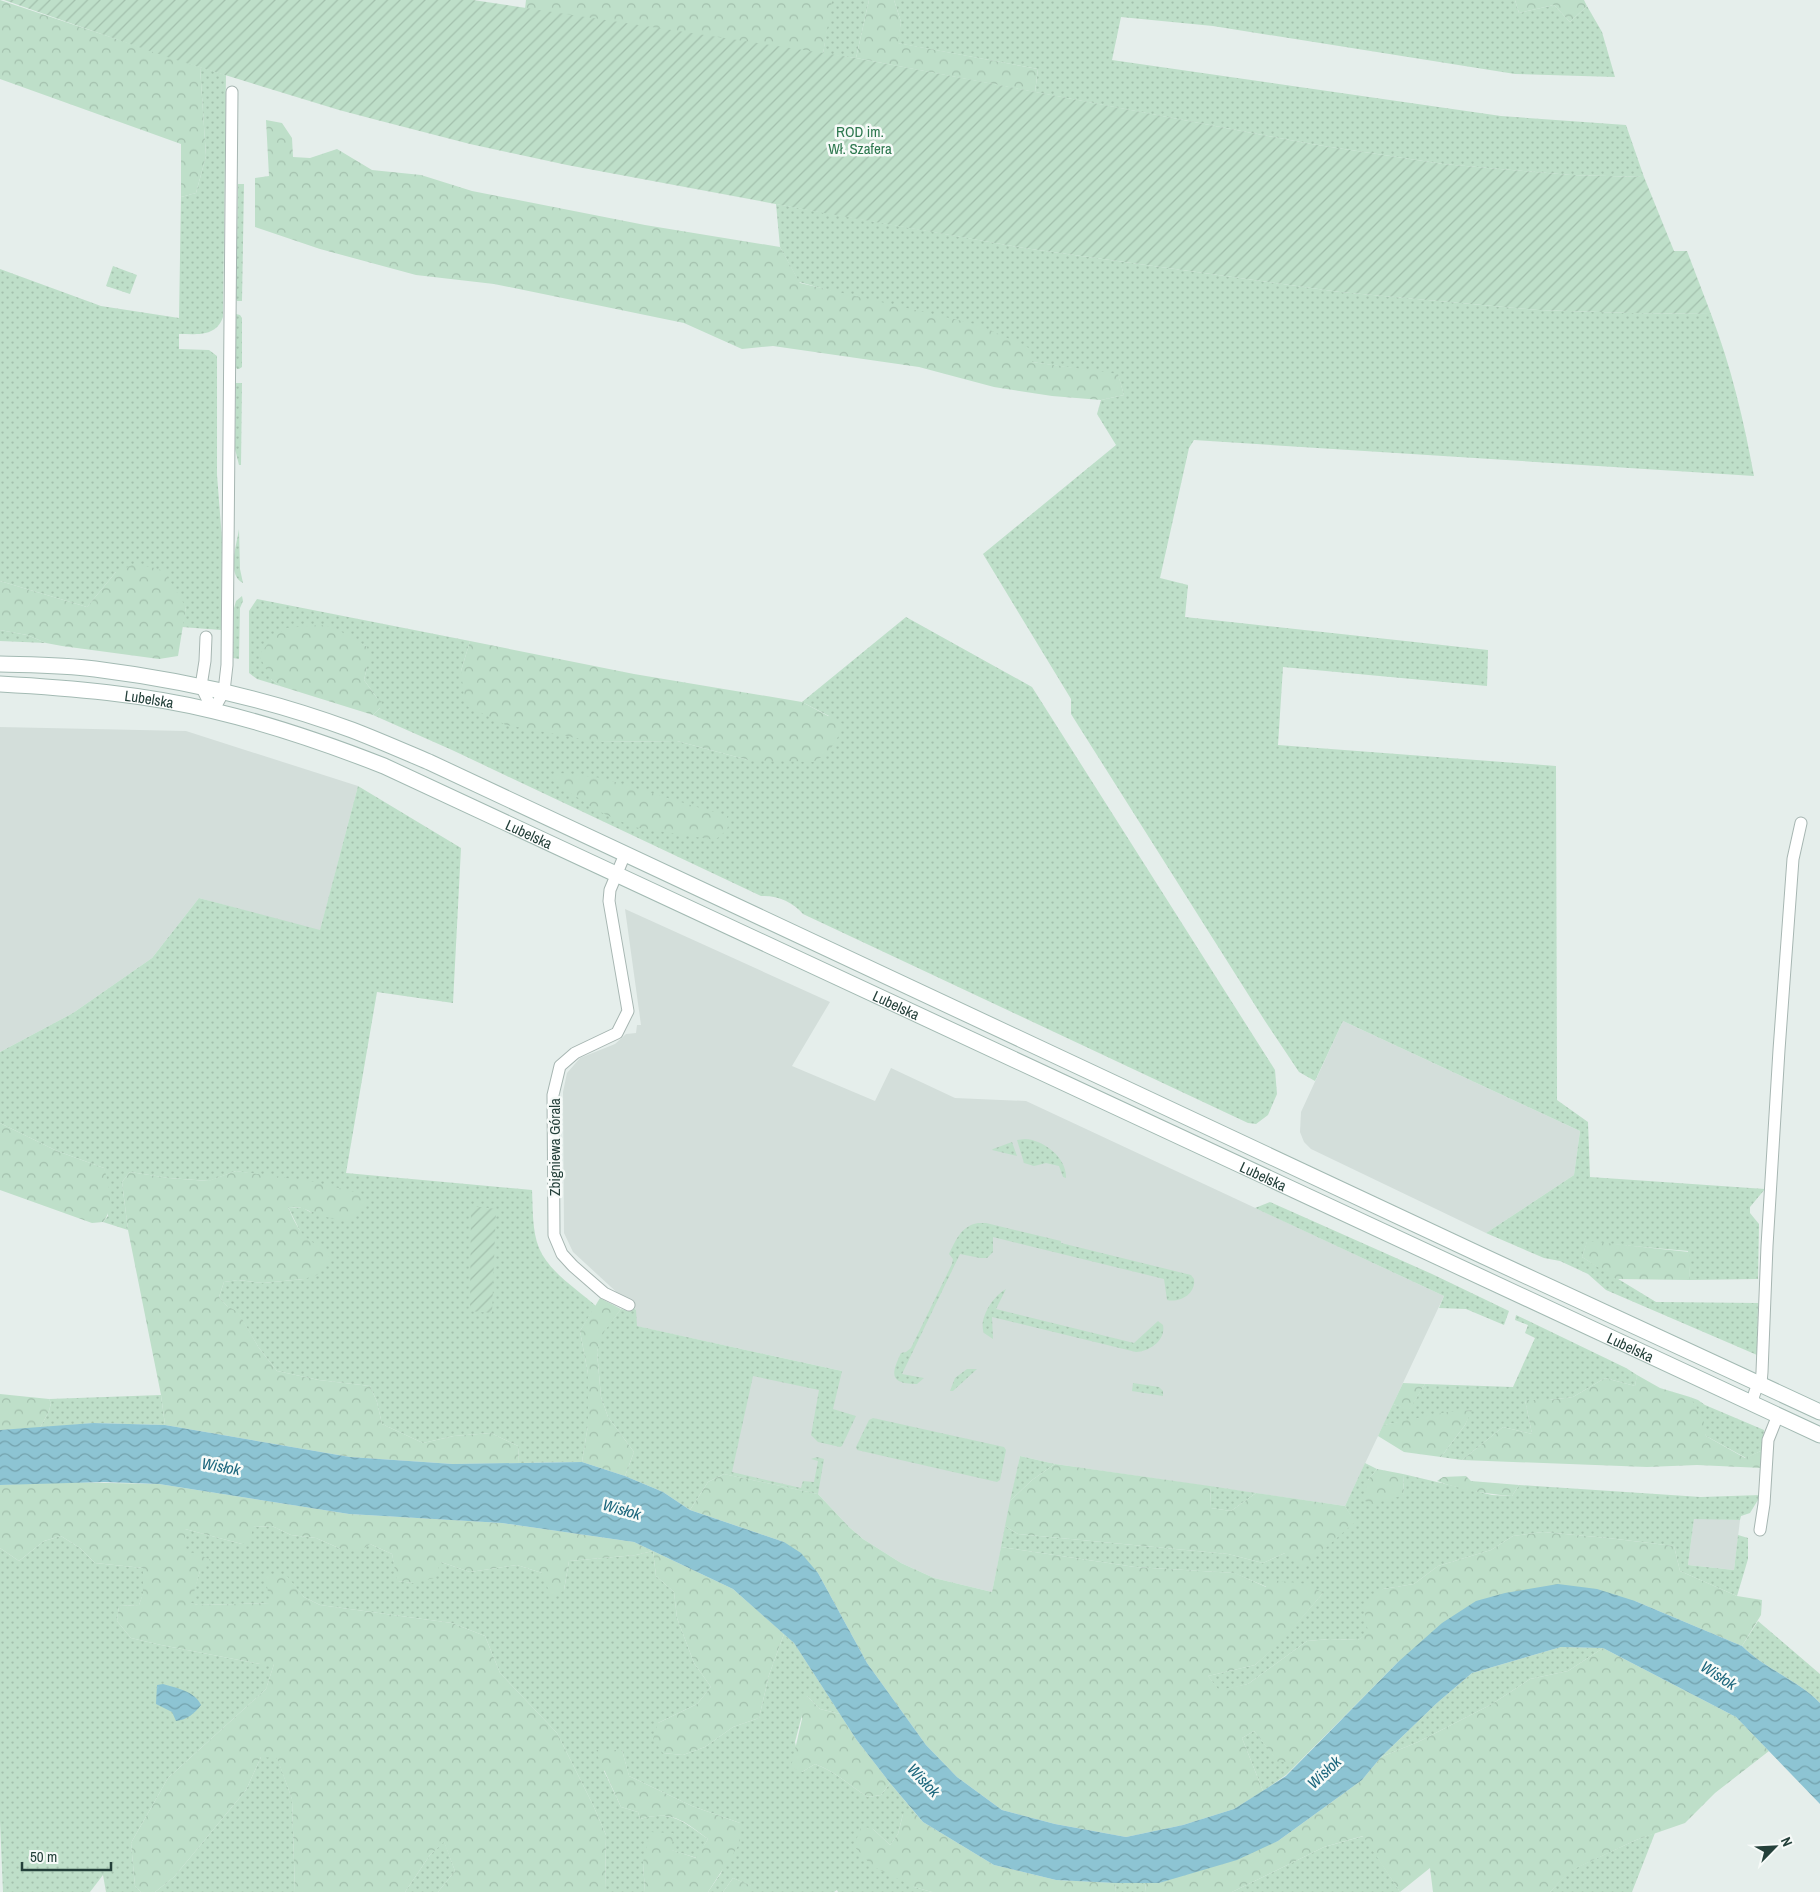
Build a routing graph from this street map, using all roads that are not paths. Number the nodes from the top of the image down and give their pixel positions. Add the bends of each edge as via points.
1 (232, 92) dead end
2 (206, 637) dead end
3 (0, 664) edge
4 (0, 684) edge
5 (201, 686) junction
6 (224, 691) junction
7 (213, 711) junction
8 (1801, 823) dead end
9 (625, 854) junction
10 (616, 874) junction
11 (629, 1305) dead end
12 (1761, 1383) junction
13 (1766, 1410) junction
14 (1820, 1412) edge
15 (1820, 1435) edge
16 (1760, 1530) dead end

1 - 6 street via 227,665
2 - 5 street
3 - 5 main road, Lubelska via 93,669
4 - 7 main road, Lubelska via 114,693
5 - 6 main road, Lubelska
5 - 7 street
6 - 7 street
6 - 9 main road, Lubelska via 285,708 378,741
7 - 10 main road, Lubelska via 311,738 384,766
8 - 12 street via 1793,858 1779,1050
9 - 10 street, Zbigniewa Górala
9 - 12 main road, Lubelska
10 - 11 street, Zbigniewa Górala via 609,901 628,1011 617,1033 575,1052 560,1066 553,1095 554,1236 562,1254 573,1266 604,1293
10 - 13 main road, Lubelska
12 - 13 street via 1755,1390
12 - 14 main road, Lubelska
13 - 15 main road, Lubelska
13 - 16 street via 1768,1440

